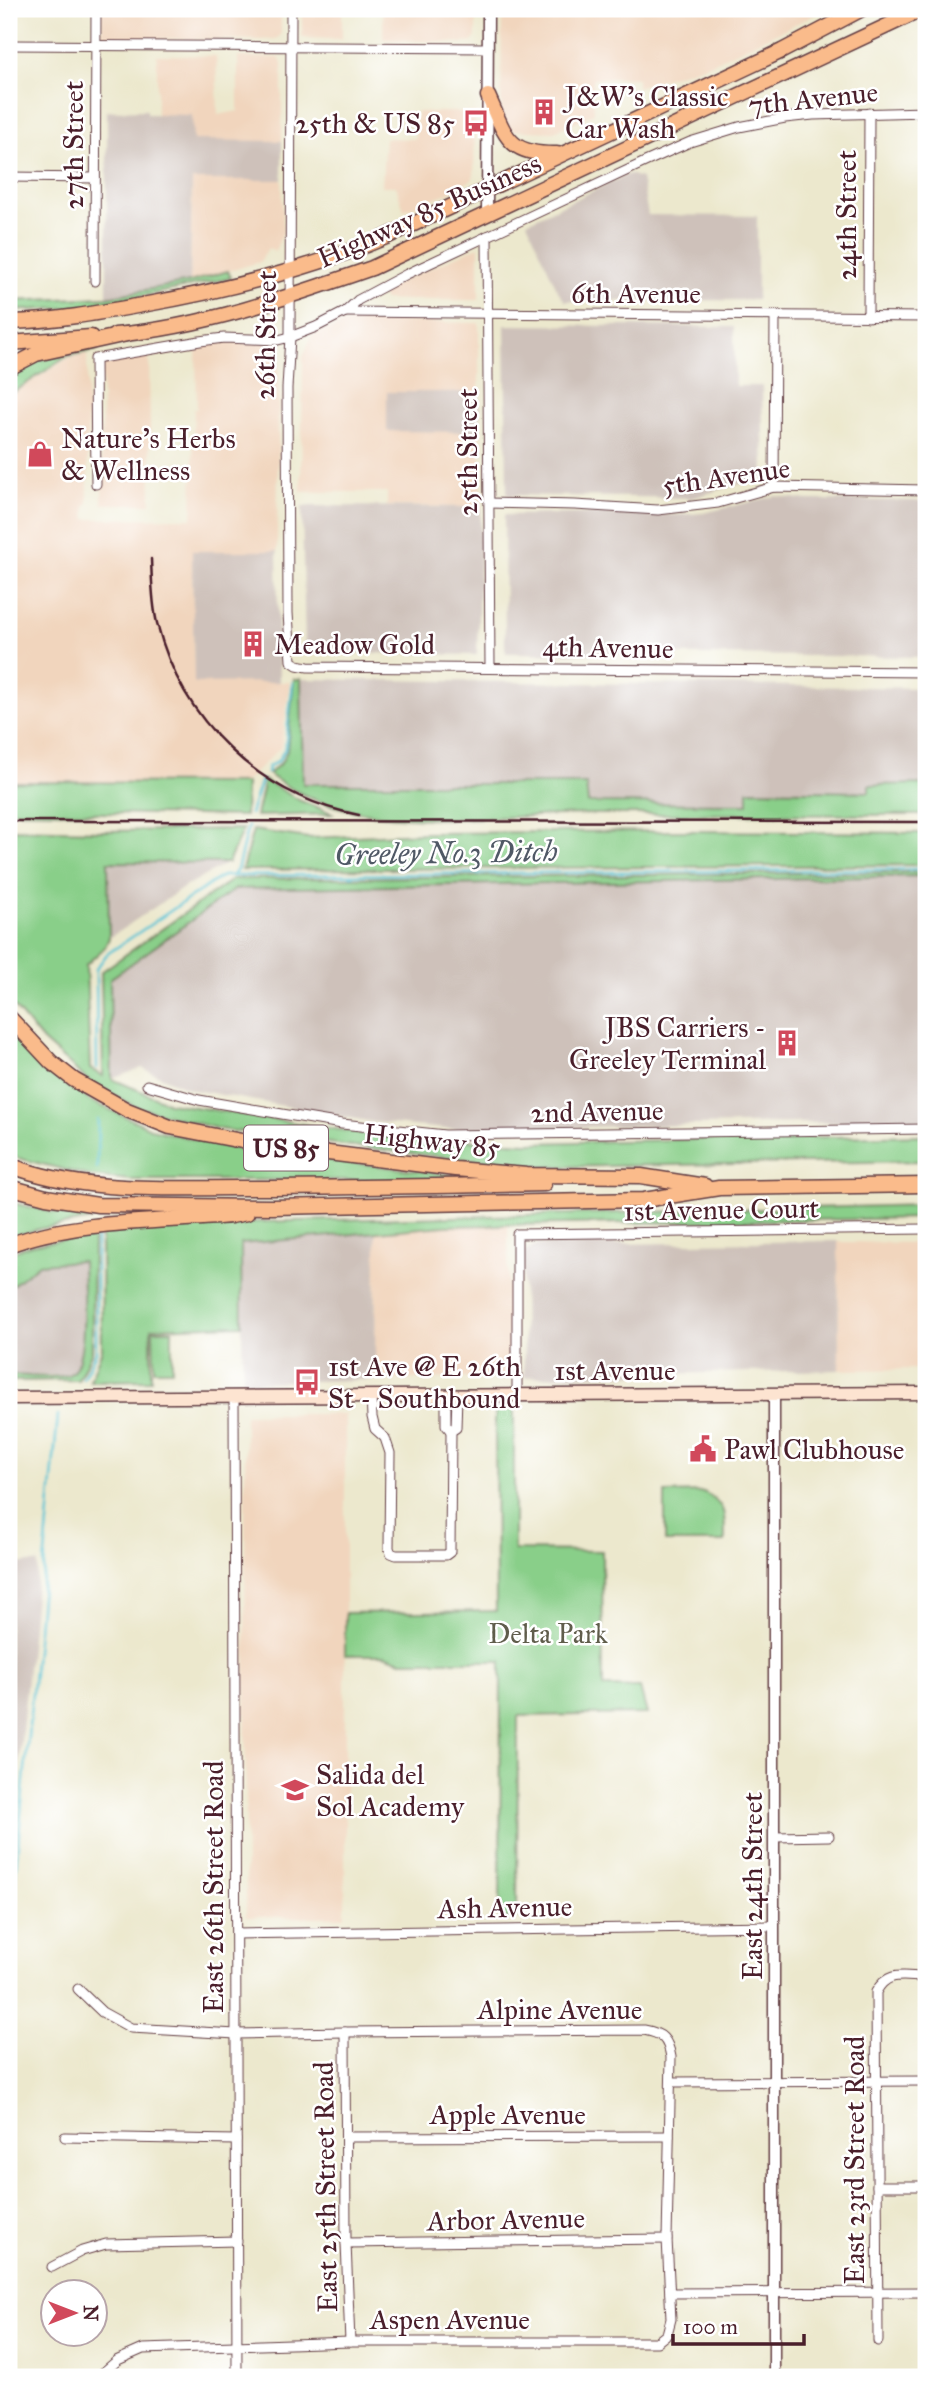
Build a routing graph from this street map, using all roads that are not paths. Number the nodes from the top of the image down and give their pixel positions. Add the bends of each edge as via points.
1 (96, 9) edge
2 (291, 9) edge
3 (488, 9) edge
4 (862, 9) edge
5 (923, 9) edge
6 (9, 45) edge
7 (96, 45) junction
8 (291, 46) junction
9 (488, 48) junction
10 (488, 96) junction
11 (869, 113) junction
12 (926, 113) edge
13 (562, 154) junction
14 (9, 177) edge
15 (95, 178) junction
16 (487, 189) junction
17 (487, 213) junction
18 (487, 236) junction
19 (289, 272) junction
20 (95, 281) dead end
21 (289, 297) junction
22 (345, 312) junction
23 (489, 315) junction
24 (775, 316) junction
25 (868, 317) junction
26 (926, 317) edge
27 (9, 322) edge
28 (127, 334) junction
29 (290, 337) junction
30 (9, 343) edge
31 (9, 368) edge
32 (96, 484) dead end
33 (774, 487) junction
34 (926, 490) edge
35 (490, 502) junction
36 (291, 661) joint
37 (491, 667) junction
38 (926, 672) edge
39 (9, 1017) edge
40 (147, 1085) dead end
41 (926, 1129) edge
42 (9, 1165) edge
43 (600, 1177) junction
44 (926, 1185) edge
45 (9, 1187) edge
46 (719, 1188) junction
47 (272, 1207) junction
48 (926, 1228) edge
49 (9, 1244) edge
50 (926, 1393) edge
51 (452, 1395) junction
52 (517, 1395) junction
53 (774, 1395) junction
54 (234, 1396) junction
55 (371, 1396) junction
56 (9, 1398) edge
57 (829, 1836) dead end
58 (775, 1837) junction
59 (775, 1926) junction
60 (236, 1934) junction
61 (926, 1977) edge
62 (78, 1989) dead end
63 (345, 2032) junction
64 (236, 2034) junction
65 (876, 2081) junction
66 (926, 2081) edge
67 (671, 2082) junction
68 (775, 2082) junction
69 (65, 2137) dead end
70 (346, 2137) junction
71 (669, 2137) junction
72 (236, 2140) junction
73 (877, 2186) junction
74 (926, 2186) edge
75 (667, 2239) junction
76 (237, 2241) junction
77 (346, 2244) junction
78 (52, 2267) dead end
79 (774, 2291) junction
80 (877, 2292) junction
81 (926, 2292) edge
82 (670, 2293) junction
83 (662, 2338) joint
84 (878, 2341) dead end
85 (350, 2342) junction
86 (237, 2346) junction
87 (98, 2377) edge
88 (237, 2377) edge
89 (774, 2377) edge

1 - 7 street, 27th Street
2 - 8 street, 26th Street
3 - 9 street
4 - 13 main road, Highway 85 Business
5 - 17 main road, Highway 85 Business
6 - 7 street
7 - 8 street
7 - 15 street, 27th Street
8 - 9 street
8 - 19 street, 26th Street
9 - 10 street
10 - 13 main road via 513,143 535,154
10 - 16 street
11 - 12 street, 7th Avenue
11 - 18 street, 7th Avenue via 785,118 690,142
11 - 25 street, 24th Street
13 - 16 main road, Highway 85 Business
14 - 15 street
15 - 20 street, 27th Street
16 - 17 street
16 - 19 main road, Highway 85 Business via 362,247
17 - 21 main road, Highway 85 Business via 372,268
18 - 22 street, 7th Avenue via 370,293
18 - 23 street, 25th Street
19 - 21 street, 26th Street
19 - 27 main road, Highway 85 Business via 194,296 83,316
21 - 28 main road, Highway 85 Business
21 - 29 street, 26th Street
22 - 23 street, 6th Avenue
22 - 29 street, 7th Avenue
23 - 24 street, 6th Avenue
23 - 35 street, 25th Street
24 - 25 street, 6th Avenue
24 - 33 street
25 - 26 street, 6th Avenue
28 - 30 main road, Highway 85 Business
28 - 31 main road via 36,354
29 - 32 street via 212,339 95,359
29 - 36 street, 26th Street
33 - 34 street, 5th Avenue
33 - 35 street, 5th Avenue via 677,509
35 - 37 street, 25th Street
36 - 37 street, 4th Avenue via 308,667
37 - 38 street, 4th Avenue
39 - 43 main road, Highway 85 / US 85 via 74,1080 127,1110 170,1127 257,1144 455,1169
40 - 41 street, 2nd Avenue via 199,1100 282,1114 445,1135
42 - 43 main road via 70,1181 132,1187 557,1184
43 - 46 main road, Highway 85 / US 85 via 641,1176
44 - 46 main road, Highway 85 / US 85
45 - 47 main road, US 85 via 111,1206
46 - 47 main road, Highway 85 / US 85 via 644,1200
47 - 49 main road via 231,1216 97,1226
48 - 52 street, 1st Avenue Court via 517,1234
50 - 53 main road, 1st Avenue
51 - 52 main road, 1st Avenue
51 - 55 main road, 1st Avenue
51 - 55 street via 456,1428 451,1431 450,1552 446,1555 391,1553 390,1454 385,1438 375,1429
52 - 53 main road, 1st Avenue
53 - 58 street, East 24th Street
54 - 55 main road, 1st Avenue
54 - 56 main road, 1st Avenue
54 - 60 street, East 26th Street Road
57 - 58 street
58 - 59 street, East 24th Street
59 - 60 street, Ash Avenue
59 - 68 street, East 24th Street
60 - 64 street, East 26th Street Road
61 - 65 street, East 23rd Street Road via 889,1977 876,1993
62 - 64 street, Alpine Avenue via 102,2012 131,2028
63 - 64 street, Alpine Avenue
63 - 67 street, Alpine Avenue via 654,2032 669,2044
63 - 70 street, East 25th Street Road
64 - 72 street, East 26th Street Road
65 - 66 street
65 - 68 street
65 - 73 street, East 23rd Street Road
67 - 68 street
67 - 71 street, Alpine Avenue
68 - 79 street, East 24th Street
69 - 72 street
70 - 71 street, Apple Avenue
70 - 77 street, East 25th Street Road
71 - 75 street, Alpine Avenue
72 - 76 street, East 26th Street Road
73 - 74 street
73 - 80 street, East 23rd Street Road
75 - 77 street, Arbor Avenue
75 - 82 street, Alpine Avenue
76 - 78 street via 106,2244
76 - 86 street, East 26th Street Road
77 - 85 street, East 25th Street Road
79 - 80 street
79 - 82 street
79 - 89 street, East 24th Street
80 - 81 street
80 - 84 street, East 23rd Street Road
82 - 83 street, Alpine Avenue via 670,2329
83 - 85 street, Aspen Avenue via 645,2343
85 - 86 street, Aspen Avenue
86 - 87 street, Aspen Avenue via 143,2349 118,2360
86 - 88 street, East 26th Street Road

